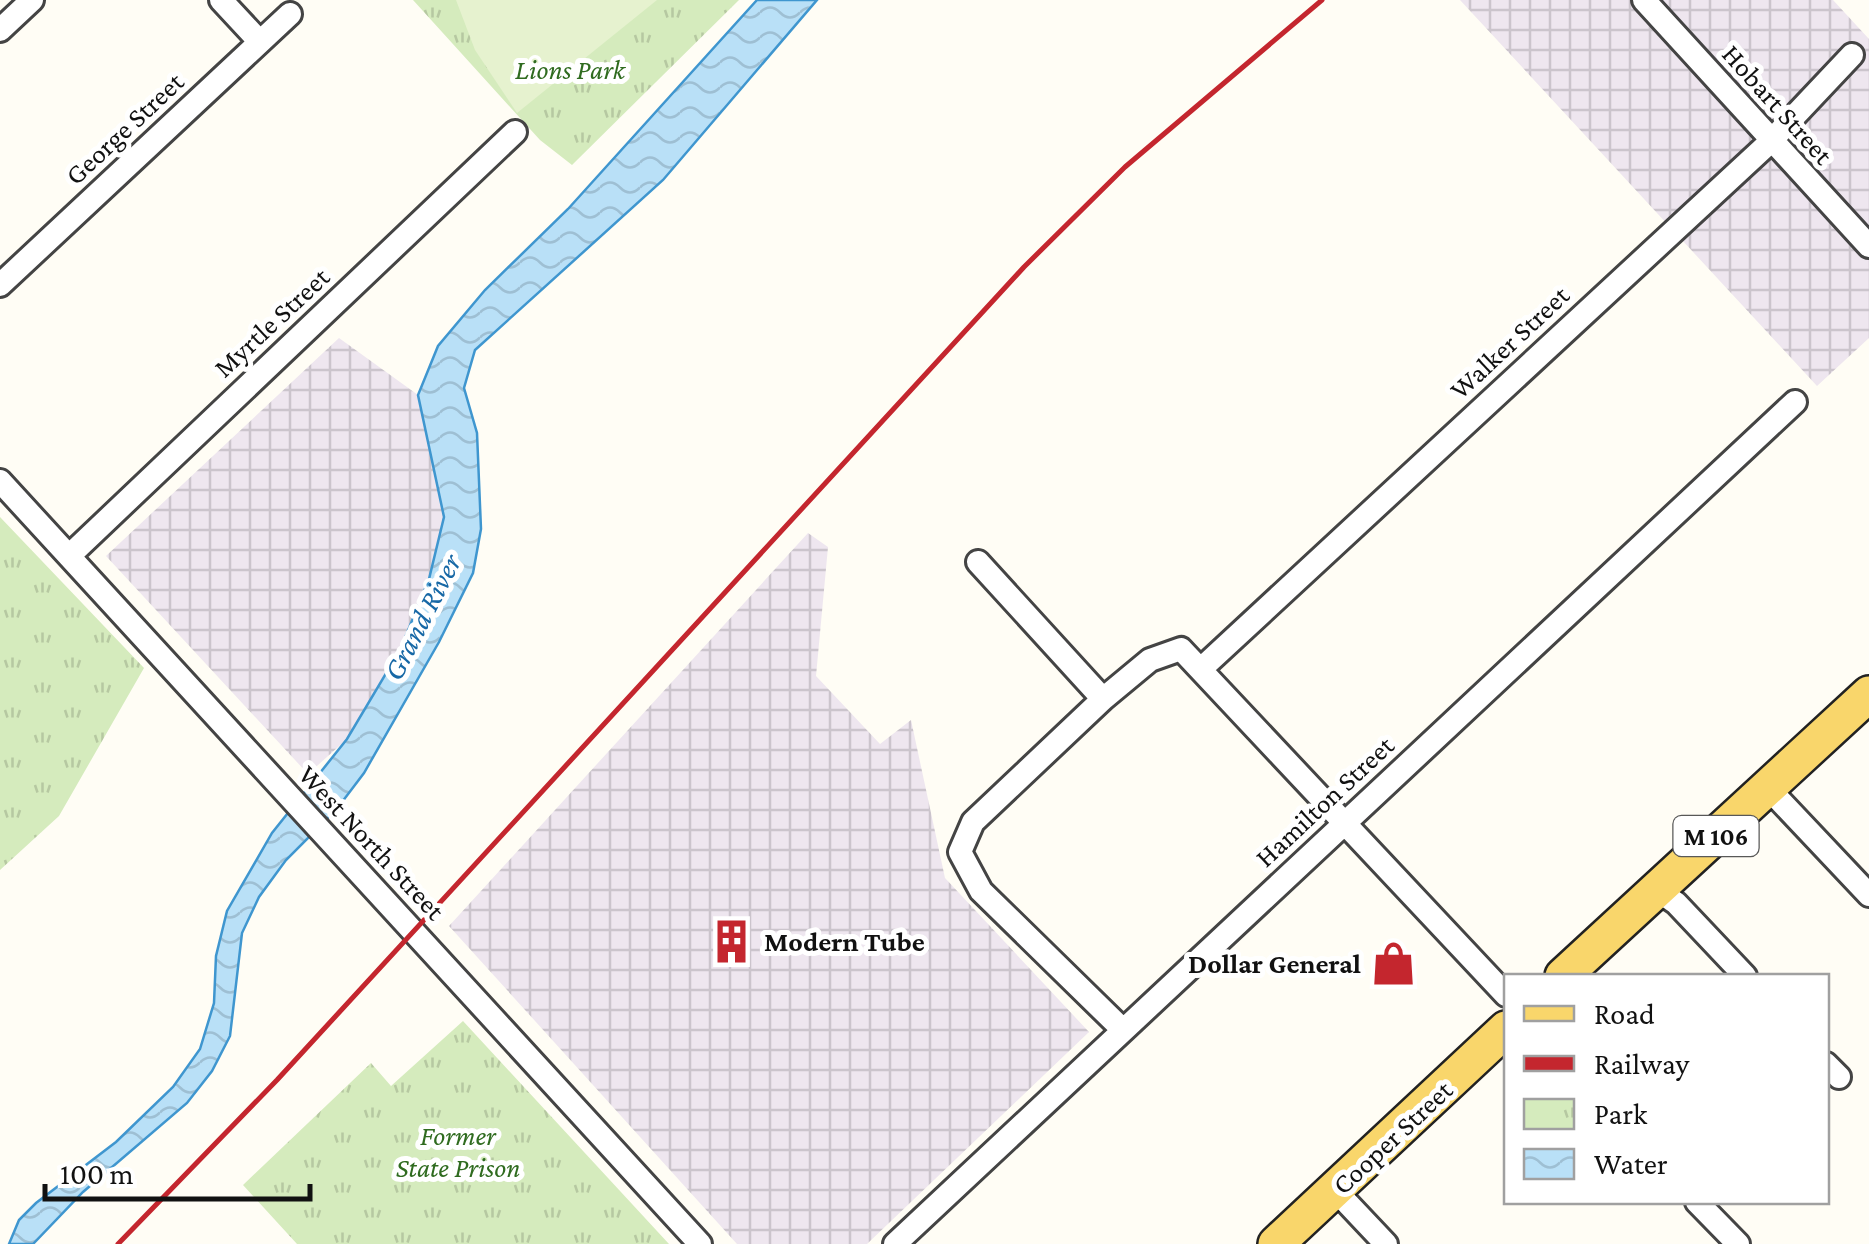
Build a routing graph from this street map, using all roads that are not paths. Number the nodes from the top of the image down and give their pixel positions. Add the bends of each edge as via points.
1 (32, 0) edge
2 (221, 0) edge
3 (1644, 0) edge
4 (290, 14) dead end
5 (0, 30) edge
6 (260, 42) junction
7 (1852, 55) dead end
8 (516, 132) dead end
9 (1770, 142) junction
10 (1869, 246) edge
11 (0, 285) edge
12 (1794, 402) dead end
13 (0, 481) edge
14 (69, 556) junction
15 (978, 562) dead end
16 (1202, 668) junction
17 (1869, 694) edge
18 (1102, 700) junction
19 (1768, 788) junction
20 (1345, 823) junction
21 (1657, 890) junction
22 (1869, 895) edge
23 (1565, 974) edge
24 (1743, 974) edge
25 (1504, 993) edge
26 (1123, 1030) junction
27 (1504, 1031) edge
28 (1335, 1190) junction
29 (1699, 1204) edge
30 (700, 1244) edge
31 (895, 1244) edge
32 (1276, 1244) edge
33 (1386, 1244) edge
34 (1738, 1244) edge

1 - 5 street
2 - 6 street
3 - 9 street, Hobart Street
4 - 6 street, George Street
6 - 11 street, George Street
7 - 9 street, Walker Street
8 - 14 street, Myrtle Street
9 - 10 street, Hobart Street
9 - 16 street, Walker Street
12 - 20 street, Hamilton Street
13 - 14 street, West North Street
14 - 30 street, West North Street
15 - 18 street
16 - 18 street via 1181,649 1150,660
16 - 20 street
17 - 19 main road, M 106
18 - 26 street via 973,822 960,852 981,891
19 - 21 main road, M 106
19 - 22 street
20 - 25 street
20 - 26 street, Hamilton Street
21 - 23 main road, M 106
21 - 24 street
26 - 31 street, Hamilton Street
27 - 28 main road, Cooper Street
28 - 32 main road, Cooper Street
28 - 33 street
29 - 34 street

